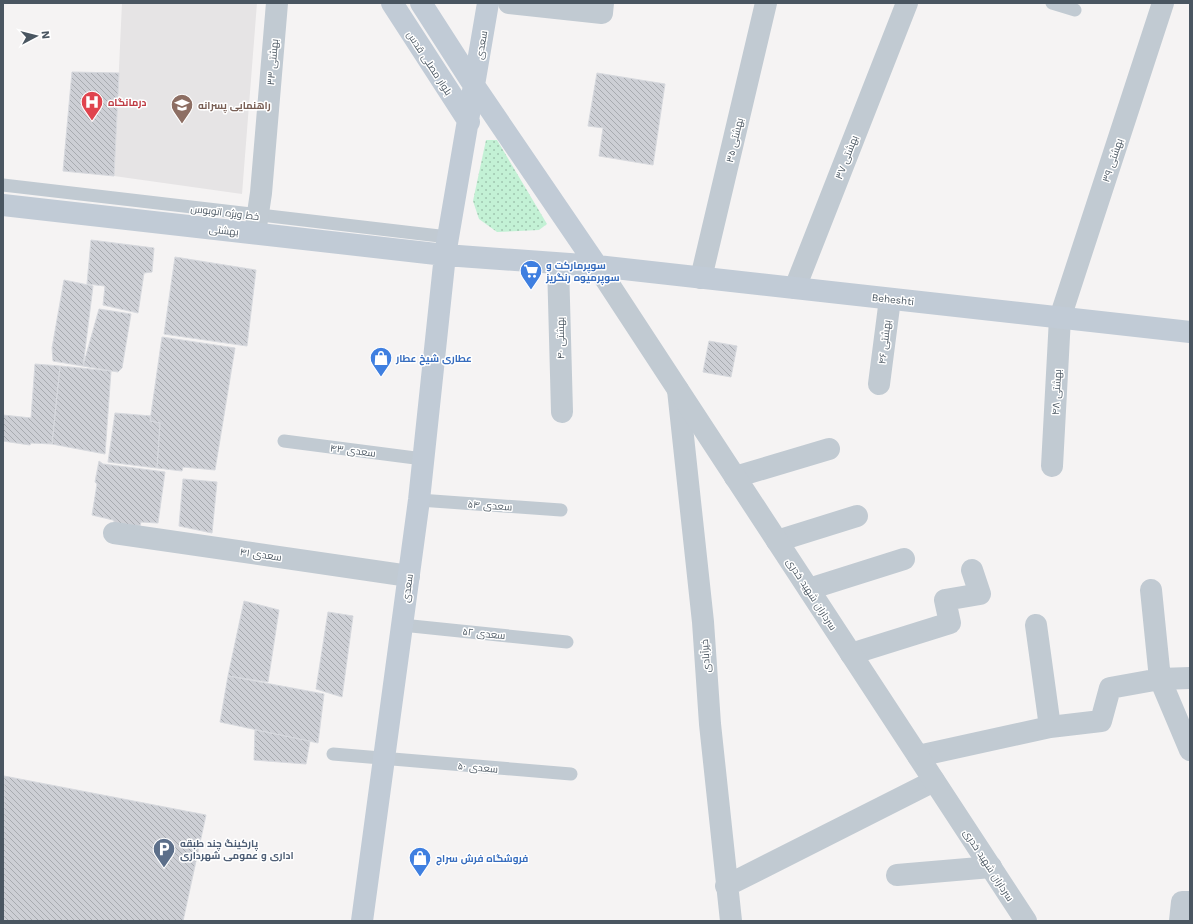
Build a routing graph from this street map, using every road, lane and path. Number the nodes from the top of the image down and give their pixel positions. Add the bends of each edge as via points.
1 (277, 3) edge
2 (392, 3) edge
3 (421, 3) edge
4 (488, 3) edge
5 (509, 3) edge
6 (603, 3) edge
7 (766, 3) edge
8 (906, 3) edge
9 (1052, 3) edge
10 (1163, 3) edge
11 (1075, 10) dead end
12 (475, 87) junction
13 (469, 122) junction
14 (3, 186) edge
15 (3, 205) edge
16 (257, 224) junction
17 (447, 246) junction
18 (558, 264) junction
19 (597, 266) junction
20 (701, 278) junction
21 (795, 288) junction
22 (890, 299) junction
23 (1060, 318) junction
24 (1190, 332) edge
25 (879, 384) dead end
26 (678, 390) junction
27 (562, 412) dead end
28 (284, 441) dead end
29 (829, 449) dead end
30 (423, 459) junction
31 (1052, 466) dead end
32 (735, 476) junction
33 (418, 500) junction
34 (561, 510) dead end
35 (857, 516) dead end
36 (114, 533) dead end
37 (777, 541) junction
38 (904, 559) dead end
39 (972, 570) dead end
40 (408, 576) junction
41 (809, 589) junction
42 (1151, 590) dead end
43 (402, 625) junction
44 (1036, 625) dead end
45 (567, 642) dead end
46 (852, 654) junction
47 (1190, 678) edge
48 (1160, 680) junction
49 (1050, 727) junction
50 (1190, 750) edge
51 (333, 754) dead end
52 (918, 756) junction
53 (384, 759) junction
54 (571, 774) dead end
55 (934, 781) junction
56 (991, 867) junction
57 (897, 874) dead end
58 (726, 886) junction
59 (1190, 902) edge
60 (362, 921) edge
61 (731, 921) edge
62 (1026, 921) edge
63 (1180, 921) edge

1 - 16 street, بهشتی ۳۳ via 262,193
2 - 13 main road, بلوار مصلی قدس
3 - 12 main road
4 - 12 main road, سعدی
5 - 6 street via 602,12
7 - 20 street, بهشتی ۳۵
8 - 21 street, بهشتی ۳۷
9 - 11 lane
10 - 23 street, بهشتی ۳۹
12 - 13 main road, سعدی
12 - 19 main road
13 - 17 main road, سعدی
14 - 16 lane, خط ویژه اتوبوس
15 - 16 main road, بهشتی
16 - 17 main road, بهشتی
17 - 18 main road, بهشتی
17 - 30 main road, سعدی
18 - 19 main road, Beheshti
18 - 27 street, بهشتی ۴۰
19 - 20 main road, Beheshti
19 - 26 street, سرداران شهید خدری
20 - 21 main road, Beheshti
21 - 22 main road, Beheshti
22 - 23 main road, Beheshti
22 - 25 street, بهشتی ۴۶
23 - 24 main road, Beheshti
23 - 31 street, بهشتی ۴۸
26 - 32 street, سرداران شهید خدری
26 - 58 street, خیرآبادی via 703,622
28 - 30 lane, سعدی ۴۳
29 - 32 street
30 - 33 main road, سعدی
32 - 37 street, سرداران شهید خدری
33 - 34 lane, سعدی ۵۴
33 - 40 main road, سعدی
35 - 37 street
36 - 40 street, سعدی ۴۱
37 - 41 street, سرداران شهید خدری
38 - 41 street
39 - 46 street via 980,594 946,600 950,623
40 - 43 main road, سعدی
41 - 46 street, سرداران شهید خدری
42 - 48 street
43 - 45 lane, سعدی ۵۲
43 - 53 main road, سعدی
44 - 49 street
46 - 52 street, سرداران شهید خدری
47 - 48 street
48 - 49 street via 1110,688 1100,721
48 - 50 street
49 - 52 street
51 - 53 lane, سعدی ۵۰
52 - 55 street, سرداران شهید خدری
53 - 54 lane, سعدی ۵۰
53 - 60 main road, سعدی
55 - 56 street, سرداران شهید خدری
55 - 58 street
56 - 57 street
56 - 62 street, سرداران شهید خدری
58 - 61 street, خیرآبادی
59 - 63 street via 1182,902

